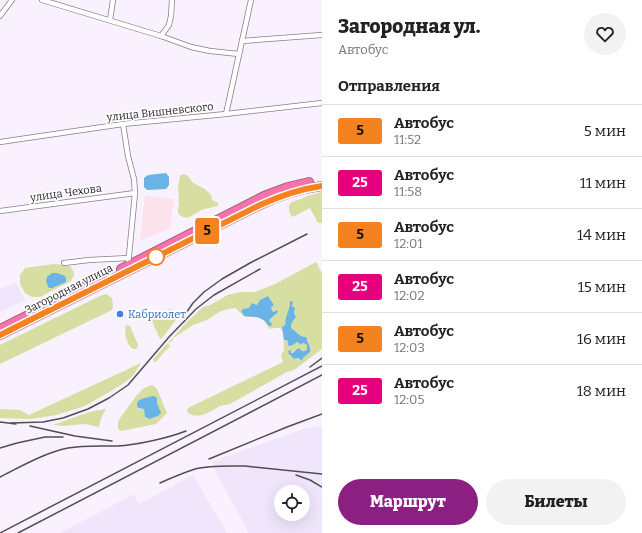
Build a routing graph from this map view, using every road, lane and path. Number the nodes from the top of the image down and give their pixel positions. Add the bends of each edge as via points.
1 (12, 0) edge
2 (42, 0) edge
3 (113, 0) edge
4 (172, 0) edge
5 (251, 0) edge
6 (0, 16) edge
7 (110, 20) junction
8 (322, 35) edge
9 (161, 36) junction
10 (242, 42) junction
11 (239, 54) junction
12 (322, 103) edge
13 (226, 114) junction
14 (123, 124) junction
15 (0, 142) edge
16 (322, 180) edge
17 (322, 186) edge
18 (135, 193) junction
19 (0, 211) edge
20 (64, 263) dead end
21 (128, 265) junction
22 (0, 329) edge
23 (0, 335) edge

1 - 6 street
2 - 7 street
3 - 7 street
4 - 9 street via 169,25
5 - 10 street
7 - 9 street
8 - 10 street
9 - 11 street via 191,47
10 - 11 street
11 - 13 street
12 - 13 street, улица Вишневского
13 - 14 street, улица Вишневского
14 - 15 street, улица Вишневского
14 - 18 street
16 - 21 highway, Загородная улица via 296,184 264,196
17 - 21 highway, Загородная улица via 279,196
18 - 19 street, улица Чехова
18 - 21 street
20 - 21 street via 89,260
21 - 22 highway, Загородная улица
21 - 23 highway, Загородная улица

